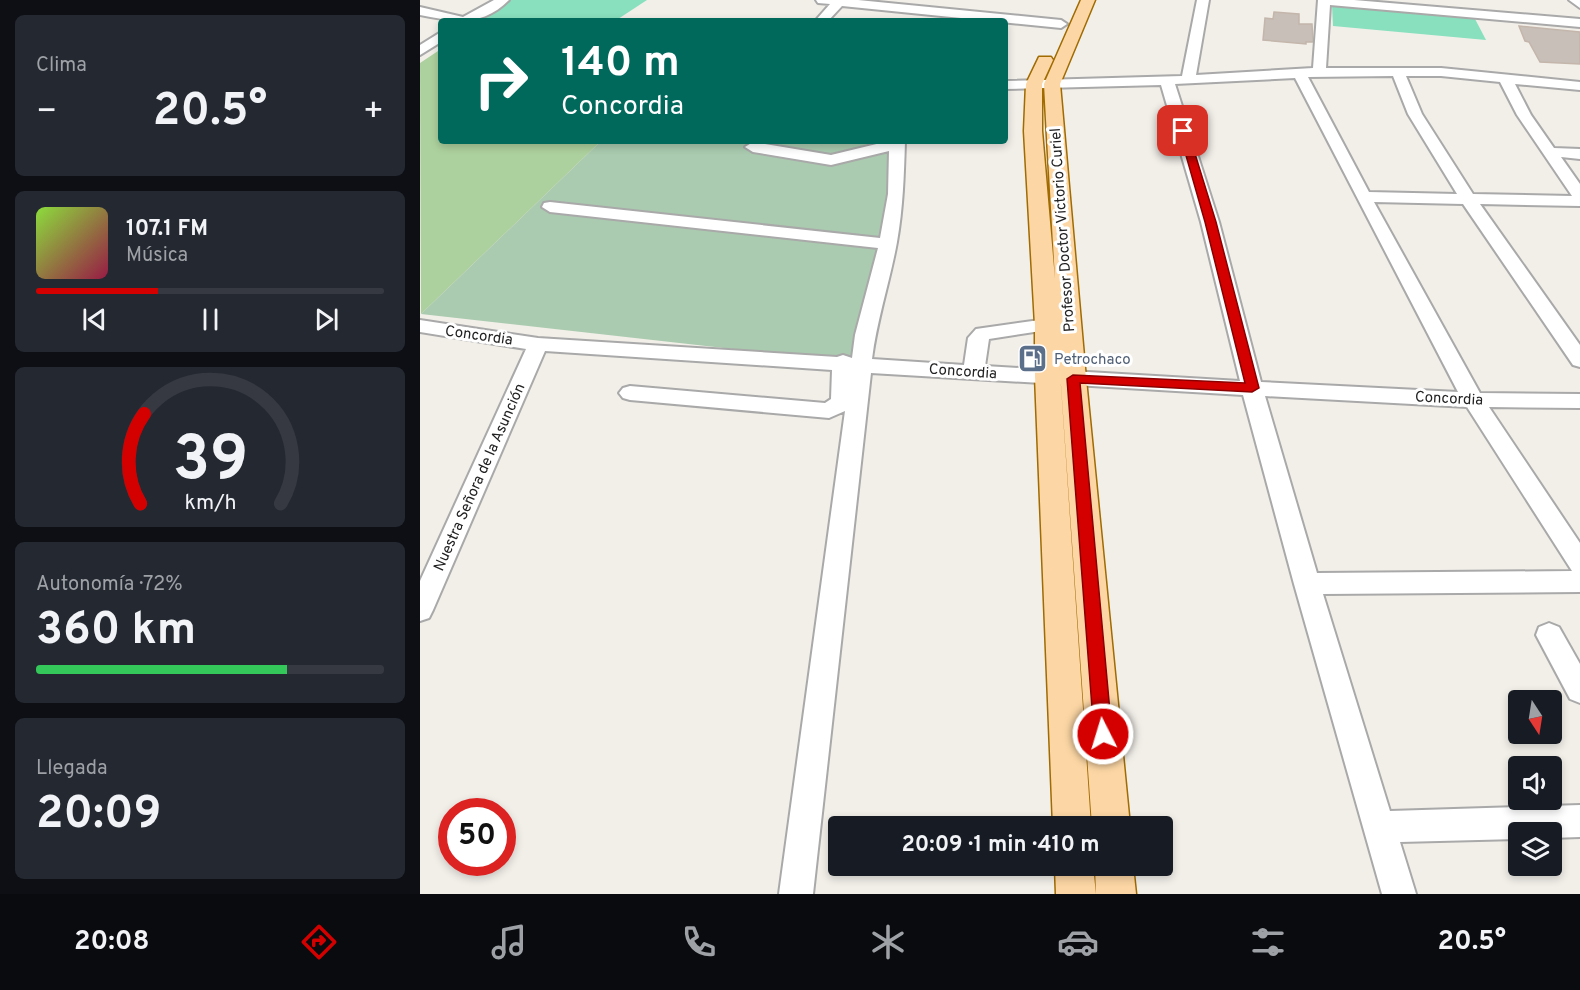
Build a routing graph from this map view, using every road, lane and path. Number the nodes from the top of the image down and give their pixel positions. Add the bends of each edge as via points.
1 (503, 0) edge
2 (822, 0) edge
3 (961, 0) edge
4 (1072, 0) edge
5 (1088, 0) edge
6 (1203, 0) edge
7 (1324, 0) edge
8 (1575, 0) edge
9 (840, 1) edge
10 (1580, 4) edge
11 (420, 11) edge
12 (949, 17) edge
13 (452, 18) edge
14 (470, 18) edge
15 (824, 18) edge
16 (965, 18) edge
17 (1008, 21) edge
18 (1580, 23) edge
19 (1061, 24) junction
20 (438, 38) edge
21 (420, 51) edge
22 (1319, 72) junction
23 (1398, 72) junction
24 (1299, 73) junction
25 (1504, 78) junction
26 (1188, 80) junction
27 (1167, 81) junction
28 (1043, 84) junction
29 (1008, 86) edge
30 (1580, 86) edge
31 (892, 144) edge
32 (896, 144) edge
33 (753, 147) dead end
34 (1548, 152) junction
35 (1580, 154) edge
36 (1363, 196) junction
37 (1580, 196) edge
38 (1467, 197) junction
39 (1580, 201) edge
40 (550, 207) dead end
41 (888, 244) junction
42 (1047, 325) junction
43 (420, 326) edge
44 (538, 344) junction
45 (1580, 360) edge
46 (853, 363) junction
47 (974, 371) junction
48 (1060, 378) junction
49 (1252, 388) junction
50 (630, 393) dead end
51 (1473, 400) junction
52 (1580, 401) edge
53 (1580, 563) edge
54 (1580, 581) edge
55 (1307, 584) junction
56 (420, 610) edge
57 (1549, 635) dead end
58 (1580, 690) edge
59 (1072, 816) edge
60 (1110, 816) edge
61 (1580, 821) edge
62 (1379, 827) junction
63 (1075, 876) edge
64 (1115, 876) edge
65 (796, 894) edge
66 (1076, 894) edge
67 (1116, 894) edge
68 (1399, 894) edge

1 - 14 street
2 - 9 street
3 - 12 street
4 - 19 main road, Profesor Doctor Victorio Curiel
5 - 28 main road, Profesor Doctor Victorio Curiel
6 - 26 street
7 - 18 street
7 - 22 street
8 - 10 street
9 - 12 street
9 - 15 street
11 - 13 street
12 - 16 street
17 - 19 street
19 - 28 main road, Profesor Doctor Victorio Curiel
20 - 21 street
22 - 23 street
22 - 24 street
23 - 25 street
23 - 38 street via 1415,114
24 - 26 street
24 - 36 street
25 - 30 street
25 - 34 street
26 - 27 street
27 - 28 street
27 - 49 street via 1210,222
28 - 29 street
28 - 42 main road, Profesor Doctor Victorio Curiel via 1033,131
28 - 48 main road, Profesor Doctor Victorio Curiel
31 - 33 street via 831,160
32 - 41 street via 897,187
34 - 35 street
34 - 37 street
36 - 38 street
36 - 51 street
38 - 39 street
38 - 45 street
40 - 41 street
41 - 46 street
42 - 47 street via 983,333 978,338
42 - 48 main road, Profesor Doctor Victorio Curiel
43 - 44 street, Concordia
44 - 46 street, Concordia
44 - 56 street, Nuestra Señora de la Asunción
46 - 47 street, Concordia
46 - 50 street via 842,402 829,411
46 - 65 street
47 - 48 street, Concordia
48 - 49 street, Concordia
48 - 59 main road, Profesor Doctor Victorio Curiel
48 - 60 main road, Profesor Doctor Victorio Curiel
49 - 51 street, Concordia
49 - 55 street
51 - 52 street, Concordia
51 - 53 street
54 - 55 street
55 - 62 street
57 - 58 street
61 - 62 street
62 - 68 street
63 - 66 main road
64 - 67 main road

